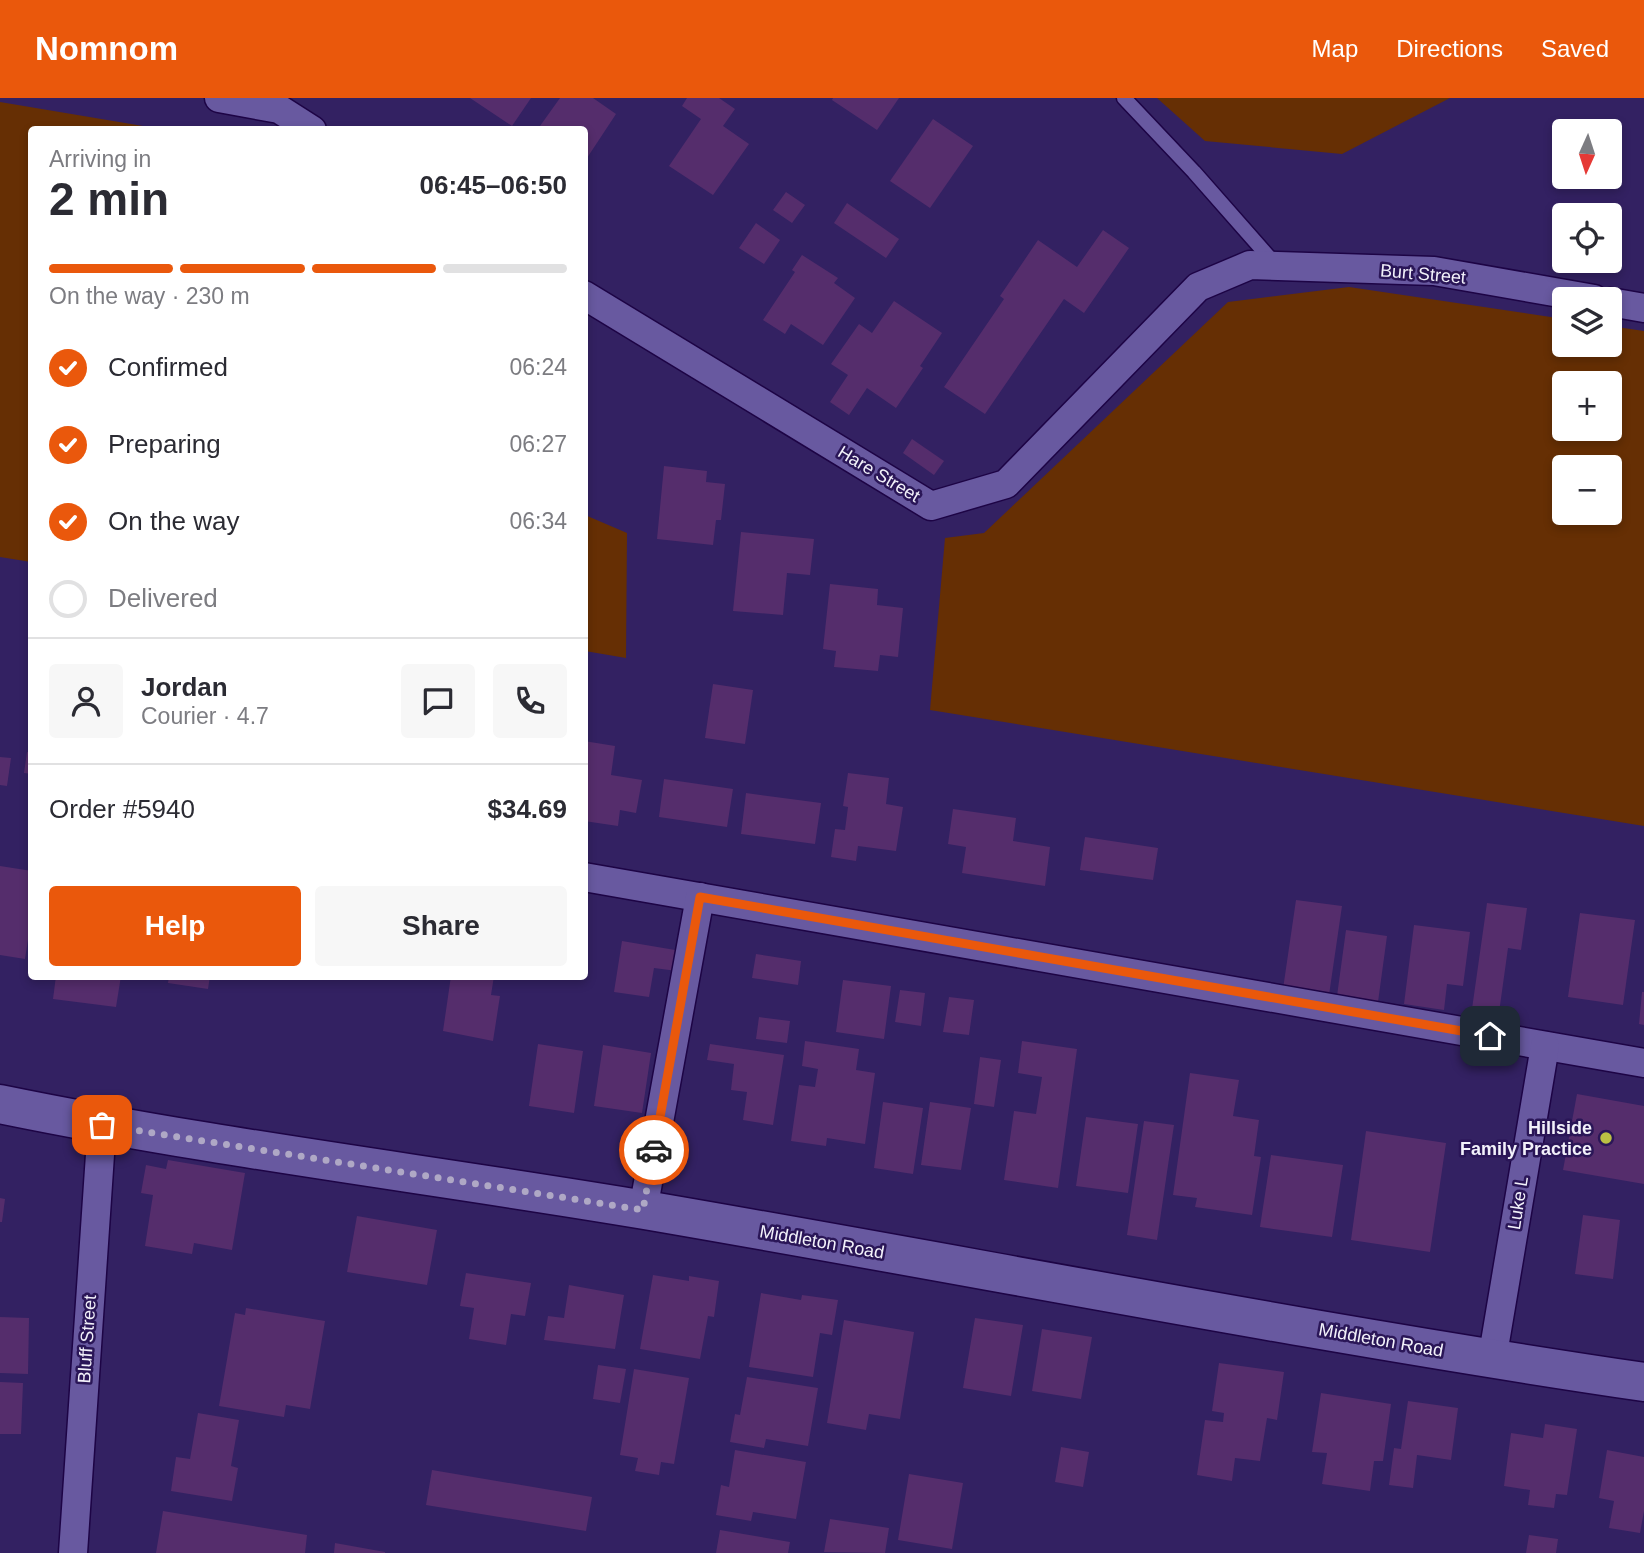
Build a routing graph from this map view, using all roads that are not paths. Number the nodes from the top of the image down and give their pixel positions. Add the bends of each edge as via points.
1 (219, 98) edge
2 (1124, 98) edge
3 (307, 126) edge
4 (1263, 265) junction
5 (1552, 292) edge
6 (588, 297) edge
7 (1622, 304) edge
8 (1644, 308) edge
9 (588, 878) edge
10 (700, 897) junction
11 (1545, 1046) junction
12 (1644, 1063) edge
13 (0, 1104) edge
14 (102, 1125) junction
15 (643, 1210) junction
16 (1492, 1360) junction
17 (1644, 1382) edge
18 (73, 1553) edge

1 - 3 street via 279,109
2 - 4 lane via 1194,172
4 - 5 street, Burt Street via 1434,271
4 - 6 street, Hare Street via 1198,287 1006,484 931,506
7 - 8 street
9 - 10 street
10 - 11 street
10 - 15 street
11 - 12 street
11 - 16 street, Luke L
13 - 14 main road, Middleton Road
14 - 15 main road, Middleton Road
14 - 18 street, Bluff Street
15 - 16 main road, Middleton Road
16 - 17 main road, Middleton Road

